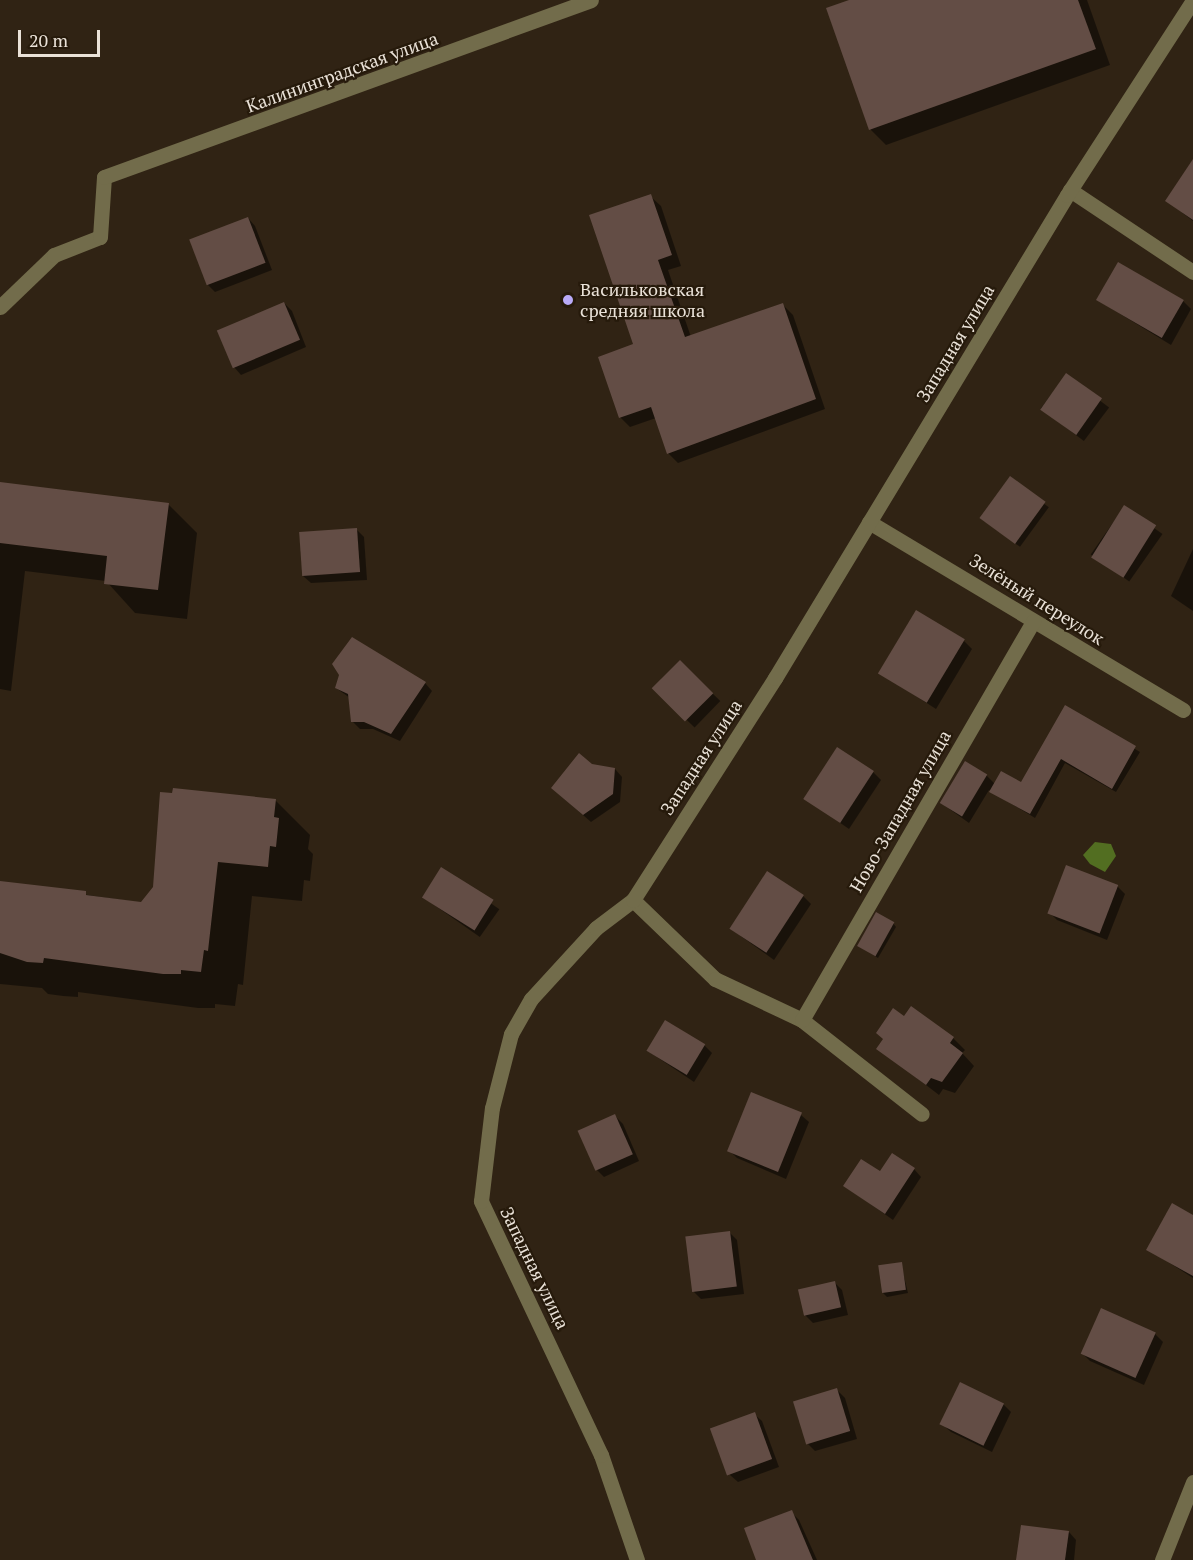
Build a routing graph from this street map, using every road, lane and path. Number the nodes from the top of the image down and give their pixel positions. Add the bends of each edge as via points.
1 (591, 0) edge
2 (1193, 0) edge
3 (1070, 190) junction
4 (1193, 272) edge
5 (0, 307) edge
6 (869, 522) junction
7 (1033, 621) junction
8 (1183, 710) dead end
9 (633, 900) junction
10 (802, 1020) junction
11 (922, 1114) dead end
12 (1193, 1482) edge
13 (637, 1560) edge
14 (1162, 1560) edge

1 - 5 street, Калининградская улица via 104,177 100,237 54,255
2 - 3 street, Западная улица
3 - 4 street
3 - 6 street, Западная улица
6 - 7 street, Зелёный переулок
6 - 9 street, Западная улица
7 - 8 street, Зелёный переулок
7 - 10 street, Ново-Западная улица
9 - 10 street via 715,979
9 - 13 street, Западная улица via 596,928 531,999 511,1034 492,1108 481,1201 601,1455
10 - 11 street
12 - 14 street

